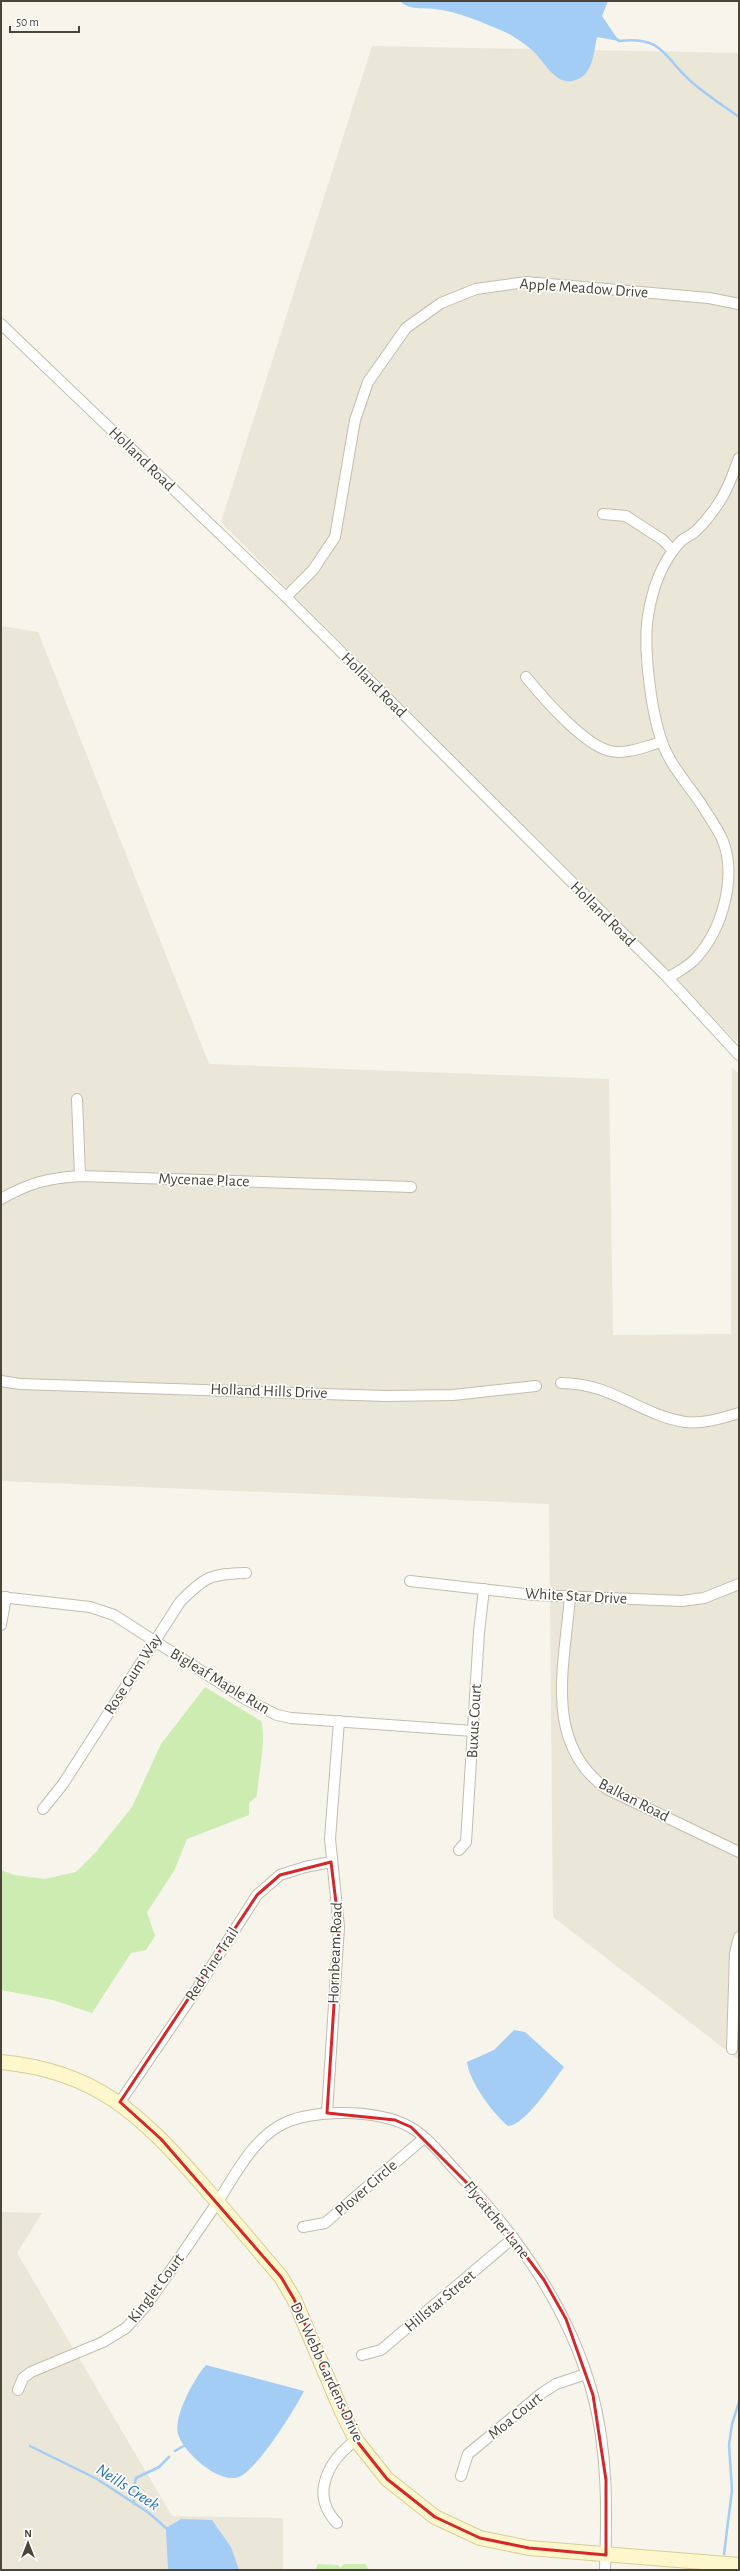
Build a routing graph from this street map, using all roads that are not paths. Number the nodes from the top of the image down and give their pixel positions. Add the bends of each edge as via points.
1 (739, 304) edge
2 (1, 324) edge
3 (739, 458) edge
4 (603, 514) dead end
5 (673, 551) junction
6 (286, 597) junction
7 (526, 677) dead end
8 (662, 742) junction
9 (668, 978) junction
10 (739, 1055) edge
11 (77, 1099) dead end
12 (80, 1176) junction
13 (412, 1187) dead end
14 (1, 1199) edge
15 (1, 1381) edge
16 (561, 1383) dead end
17 (536, 1386) dead end
18 (739, 1413) edge
19 (246, 1573) dead end
20 (410, 1581) dead end
21 (739, 1584) edge
22 (484, 1589) junction
23 (570, 1596) junction
24 (3, 1597) edge
25 (1, 1625) edge
26 (154, 1641) junction
27 (339, 1721) junction
28 (473, 1731) junction
29 (43, 1809) dead end
30 (458, 1850) dead end
31 (739, 1852) edge
32 (331, 1862) junction
33 (739, 1937) edge
34 (732, 2049) dead end
35 (1, 2062) edge
36 (120, 2102) junction
37 (327, 2113) junction
38 (424, 2138) junction
39 (218, 2202) junction
40 (303, 2227) dead end
41 (513, 2238) junction
42 (362, 2355) dead end
43 (586, 2374) junction
44 (18, 2390) dead end
45 (356, 2440) junction
46 (461, 2476) dead end
47 (337, 2523) dead end
48 (606, 2555) junction
49 (739, 2565) edge
50 (606, 2570) edge

1 - 6 street, Apple Meadow Drive via 709,298 526,282 476,289 441,303 406,328 368,382 356,420 335,537 313,570
2 - 6 street, Holland Road
3 - 5 street via 729,486 718,505 697,530 681,541
4 - 5 street via 626,516 663,540
5 - 8 street via 659,576 648,617 648,661 654,709
6 - 9 street, Holland Road
7 - 8 street via 538,693 589,742 611,751 635,750
8 - 9 street via 678,774 704,808 723,842 728,874 721,913 712,938 696,959
9 - 10 street, Holland Road
11 - 12 street
12 - 13 street, Mycenae Place
12 - 14 street, Mycenae Place via 49,1178 24,1186
15 - 17 street, Holland Hills Drive via 20,1384 386,1396 453,1395
16 - 18 street via 582,1383 600,1388 666,1417 686,1422 704,1422
19 - 26 street, Rose Gum Way via 216,1574 196,1586 180,1602
20 - 22 street, White Star Drive
21 - 23 street, White Star Drive via 704,1598 682,1601
22 - 23 street, White Star Drive
22 - 28 street, Buxus Court
23 - 31 street, Balkan Road via 562,1705 564,1729 580,1766 593,1780 607,1789
24 - 25 street
24 - 26 street, Bigleaf Maple Run via 90,1607 114,1615
26 - 27 street, Bigleaf Maple Run via 270,1712 291,1718
26 - 29 street, Rose Gum Way via 63,1784
27 - 28 street, Bigleaf Maple Run
27 - 32 street, Hornbeam Road via 330,1839
28 - 30 street, Buxus Court via 466,1842
32 - 36 street, Red Pine Trail via 280,1875 257,1894 197,1989
32 - 37 street, Hornbeam Road via 339,1927
33 - 34 street via 735,1953
35 - 36 street, Del Webb Gardens Drive via 56,2071
36 - 39 street, Del Webb Gardens Drive via 162,2139
37 - 38 street, Flycatcher Lane via 395,2120 411,2127
37 - 39 street, Flycatcher Lane via 290,2119 276,2127 245,2160
38 - 40 street, Plover Circle via 325,2224
38 - 41 street, Flycatcher Lane via 485,2201
39 - 44 street, Kinglet Court via 145,2307 126,2328 103,2342 31,2372 23,2378
39 - 45 street, Del Webb Gardens Drive via 281,2277 294,2299
41 - 42 street, Hillstar Street via 381,2350
41 - 43 street, Flycatcher Lane via 544,2280 562,2313
43 - 46 street, Moa Court via 556,2384 542,2393 468,2454
43 - 48 street, Flycatcher Lane via 603,2450 607,2506
45 - 47 street via 337,2456 327,2475 325,2504
45 - 48 street, Del Webb Gardens Drive via 387,2479 435,2517 458,2529 480,2538 529,2548
48 - 49 street, Del Webb Gardens Drive
48 - 50 street, Flycatcher Lane

